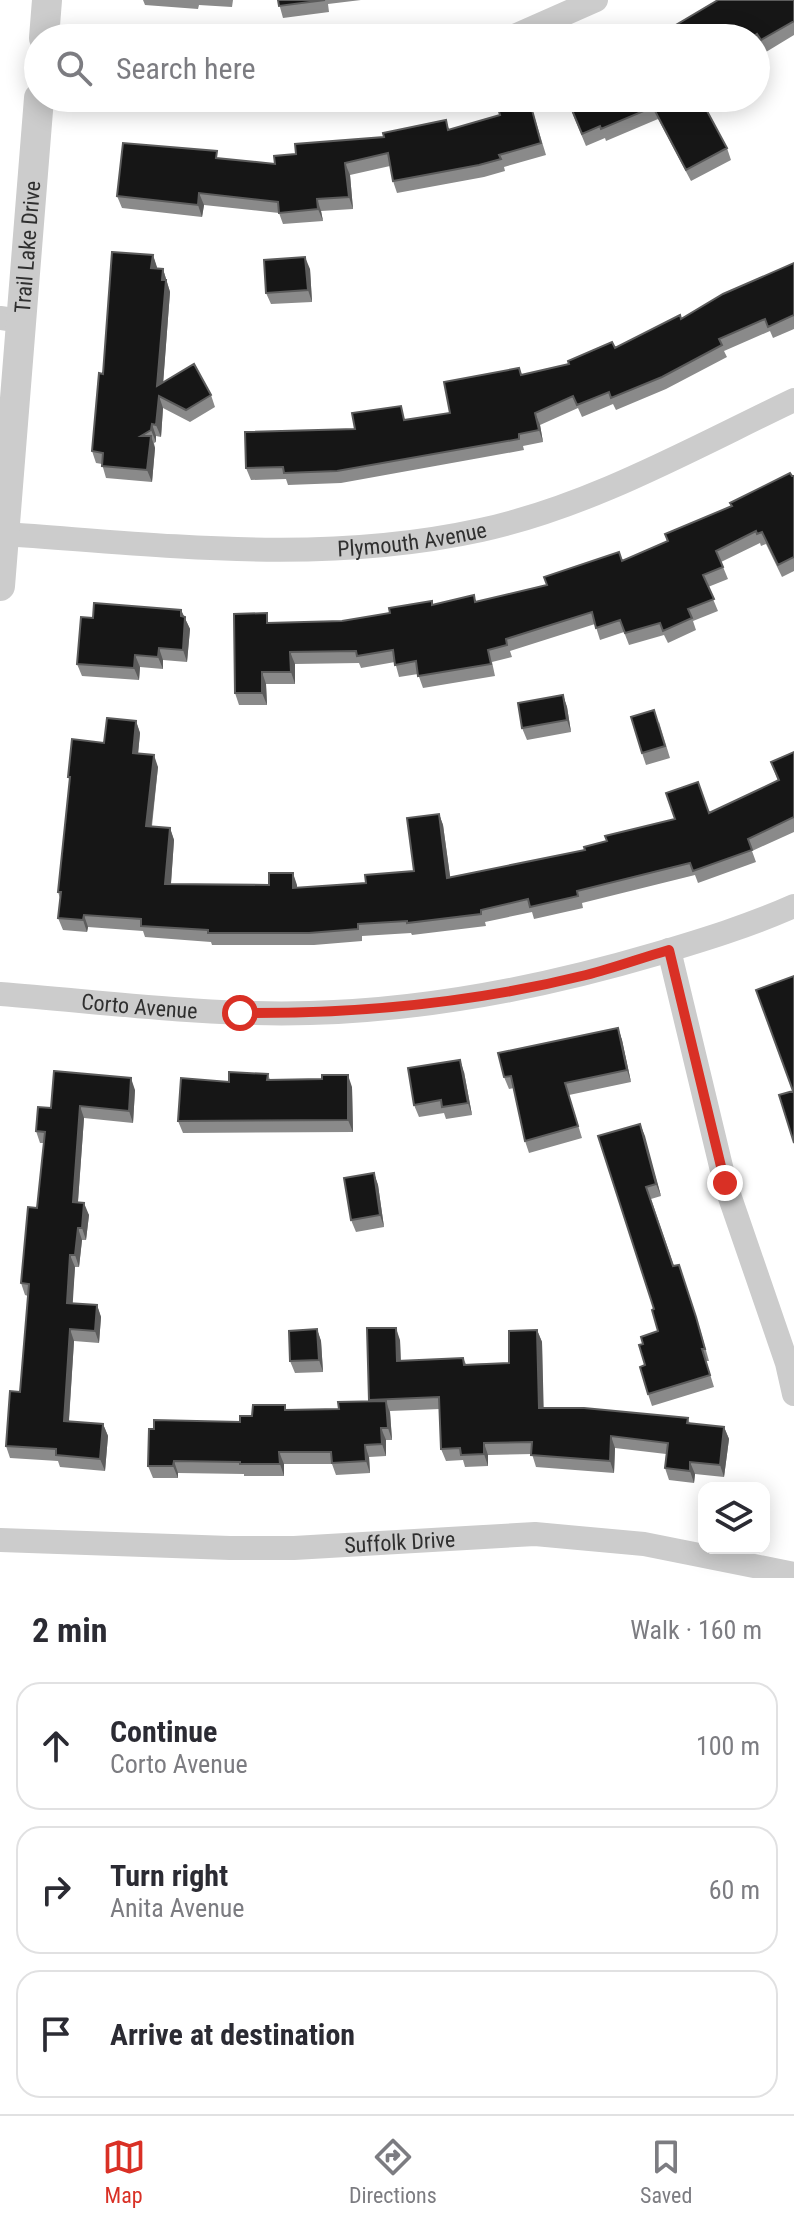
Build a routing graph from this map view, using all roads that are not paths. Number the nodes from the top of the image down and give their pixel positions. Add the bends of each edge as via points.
1 (47, 0) edge
2 (596, 0) edge
3 (45, 24) edge
4 (542, 24) edge
5 (37, 112) edge
6 (11, 319) edge
7 (794, 400) edge
8 (5, 534) junction
9 (0, 586) edge
10 (794, 906) edge
11 (669, 950) junction
12 (0, 994) edge
13 (794, 1394) edge
14 (0, 1540) edge
15 (794, 1577) edge

1 - 3 street
2 - 4 street
5 - 6 street, Trail Lake Drive
6 - 8 street, Trail Lake Drive
7 - 8 street, Plymouth Avenue via 609,487 483,530 367,549 259,552
8 - 9 street, Trail Lake Drive
10 - 11 street, Corto Avenue
11 - 12 street, Corto Avenue via 588,974 461,999 310,1013 240,1013
11 - 13 street via 725,1183
14 - 15 street, Suffolk Drive via 281,1548 535,1534 644,1544

